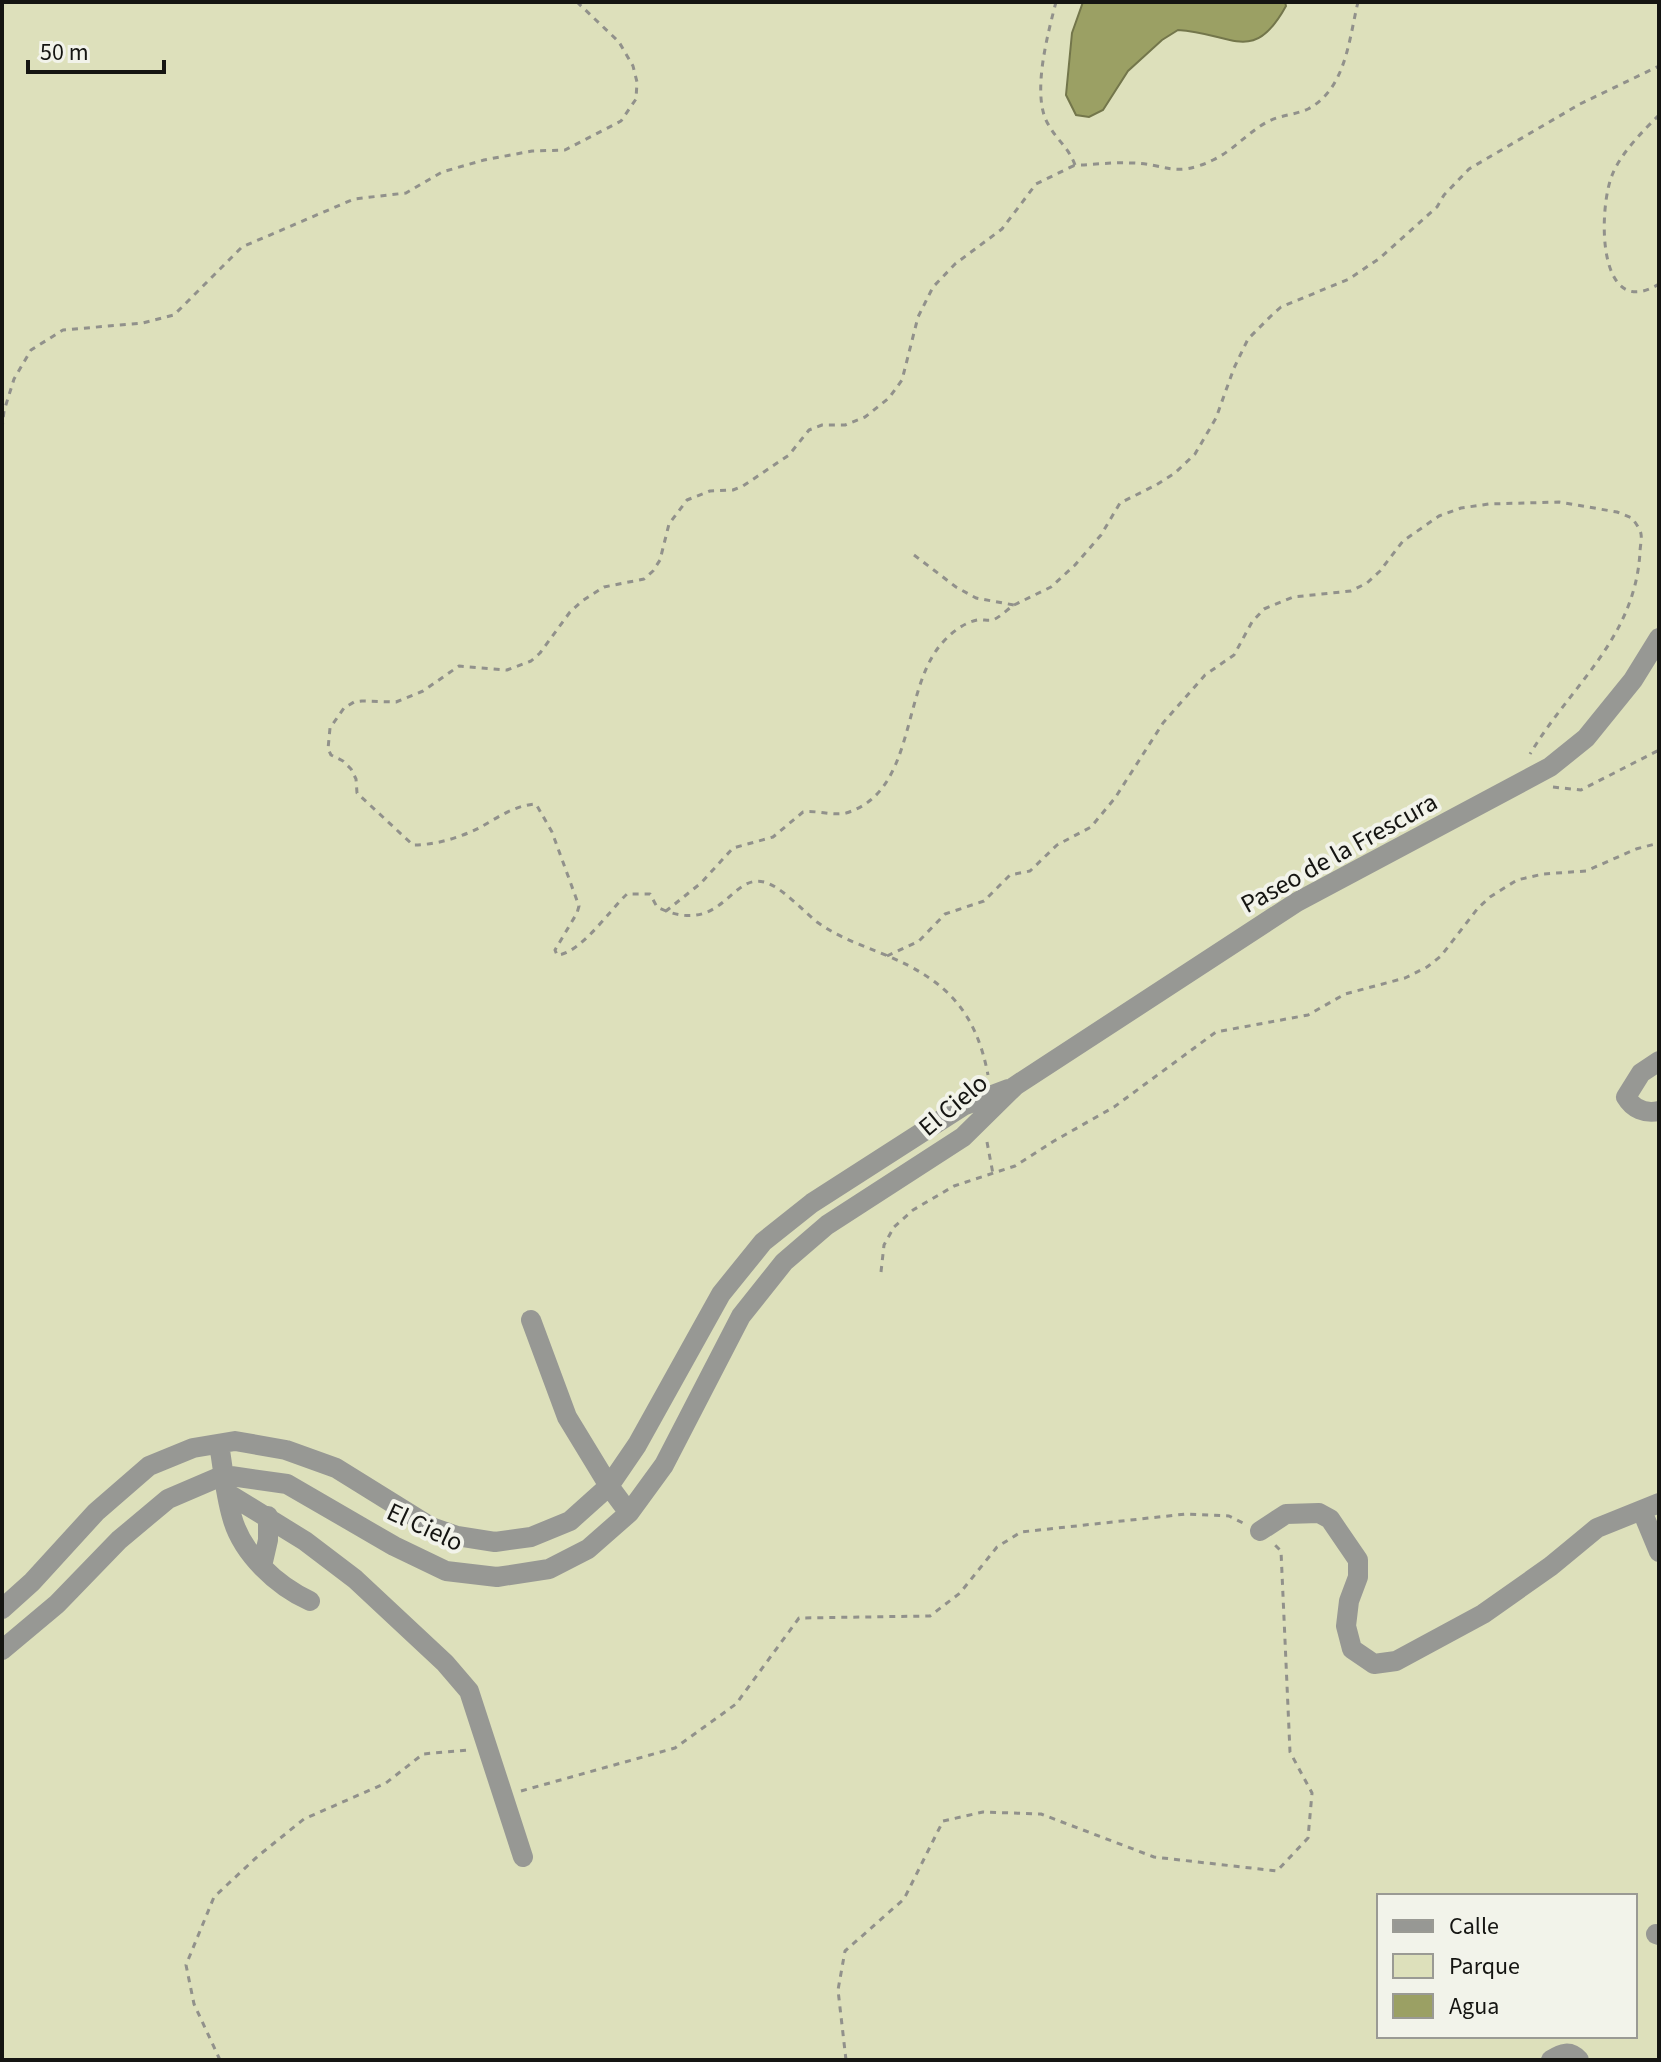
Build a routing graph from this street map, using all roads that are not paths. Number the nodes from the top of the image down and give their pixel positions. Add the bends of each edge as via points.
1 (1659, 638) edge
2 (1659, 1061) edge
3 (1015, 1086) joint
4 (984, 1107) junction
5 (1659, 1111) edge
6 (531, 1320) dead end
7 (219, 1444) junction
8 (226, 1484) junction
9 (609, 1486) junction
10 (1651, 1507) edge
11 (629, 1513) junction
12 (268, 1516) junction
13 (1260, 1531) road end
14 (1659, 1552) edge
15 (262, 1566) junction
16 (310, 1601) dead end
17 (2, 1609) edge
18 (2, 1650) edge
19 (523, 1857) dead end
20 (1551, 2060) edge
21 (1579, 2060) edge

1 - 3 street, Paseo de la Frescura via 1586,738 1550,767 1297,902
2 - 5 street via 1641,1073 1626,1097 1631,1106
3 - 4 street, El Cielo
4 - 9 street, El Cielo via 963,1106 812,1203 763,1242 721,1294
4 - 11 street, El Cielo via 963,1137 827,1225 784,1262 741,1316 664,1465
6 - 9 street via 567,1417
7 - 8 street
7 - 9 street, El Cielo via 235,1441 286,1450 336,1468 431,1527 495,1542 531,1537 570,1521
7 - 17 street, El Cielo via 149,1466
8 - 11 street, El Cielo via 287,1484 446,1571 497,1577 549,1569 588,1549
8 - 12 street
8 - 15 street via 233,1521
8 - 18 street via 168,1499
9 - 11 street
10 - 13 street via 1597,1528 1483,1614 1396,1661 1374,1664 1352,1649 1346,1626 1358,1560 1330,1519 1319,1513 1286,1514
10 - 14 street
12 - 15 street
12 - 19 street via 355,1579 469,1691
15 - 16 street via 290,1592
20 - 21 street via 1562,2053

